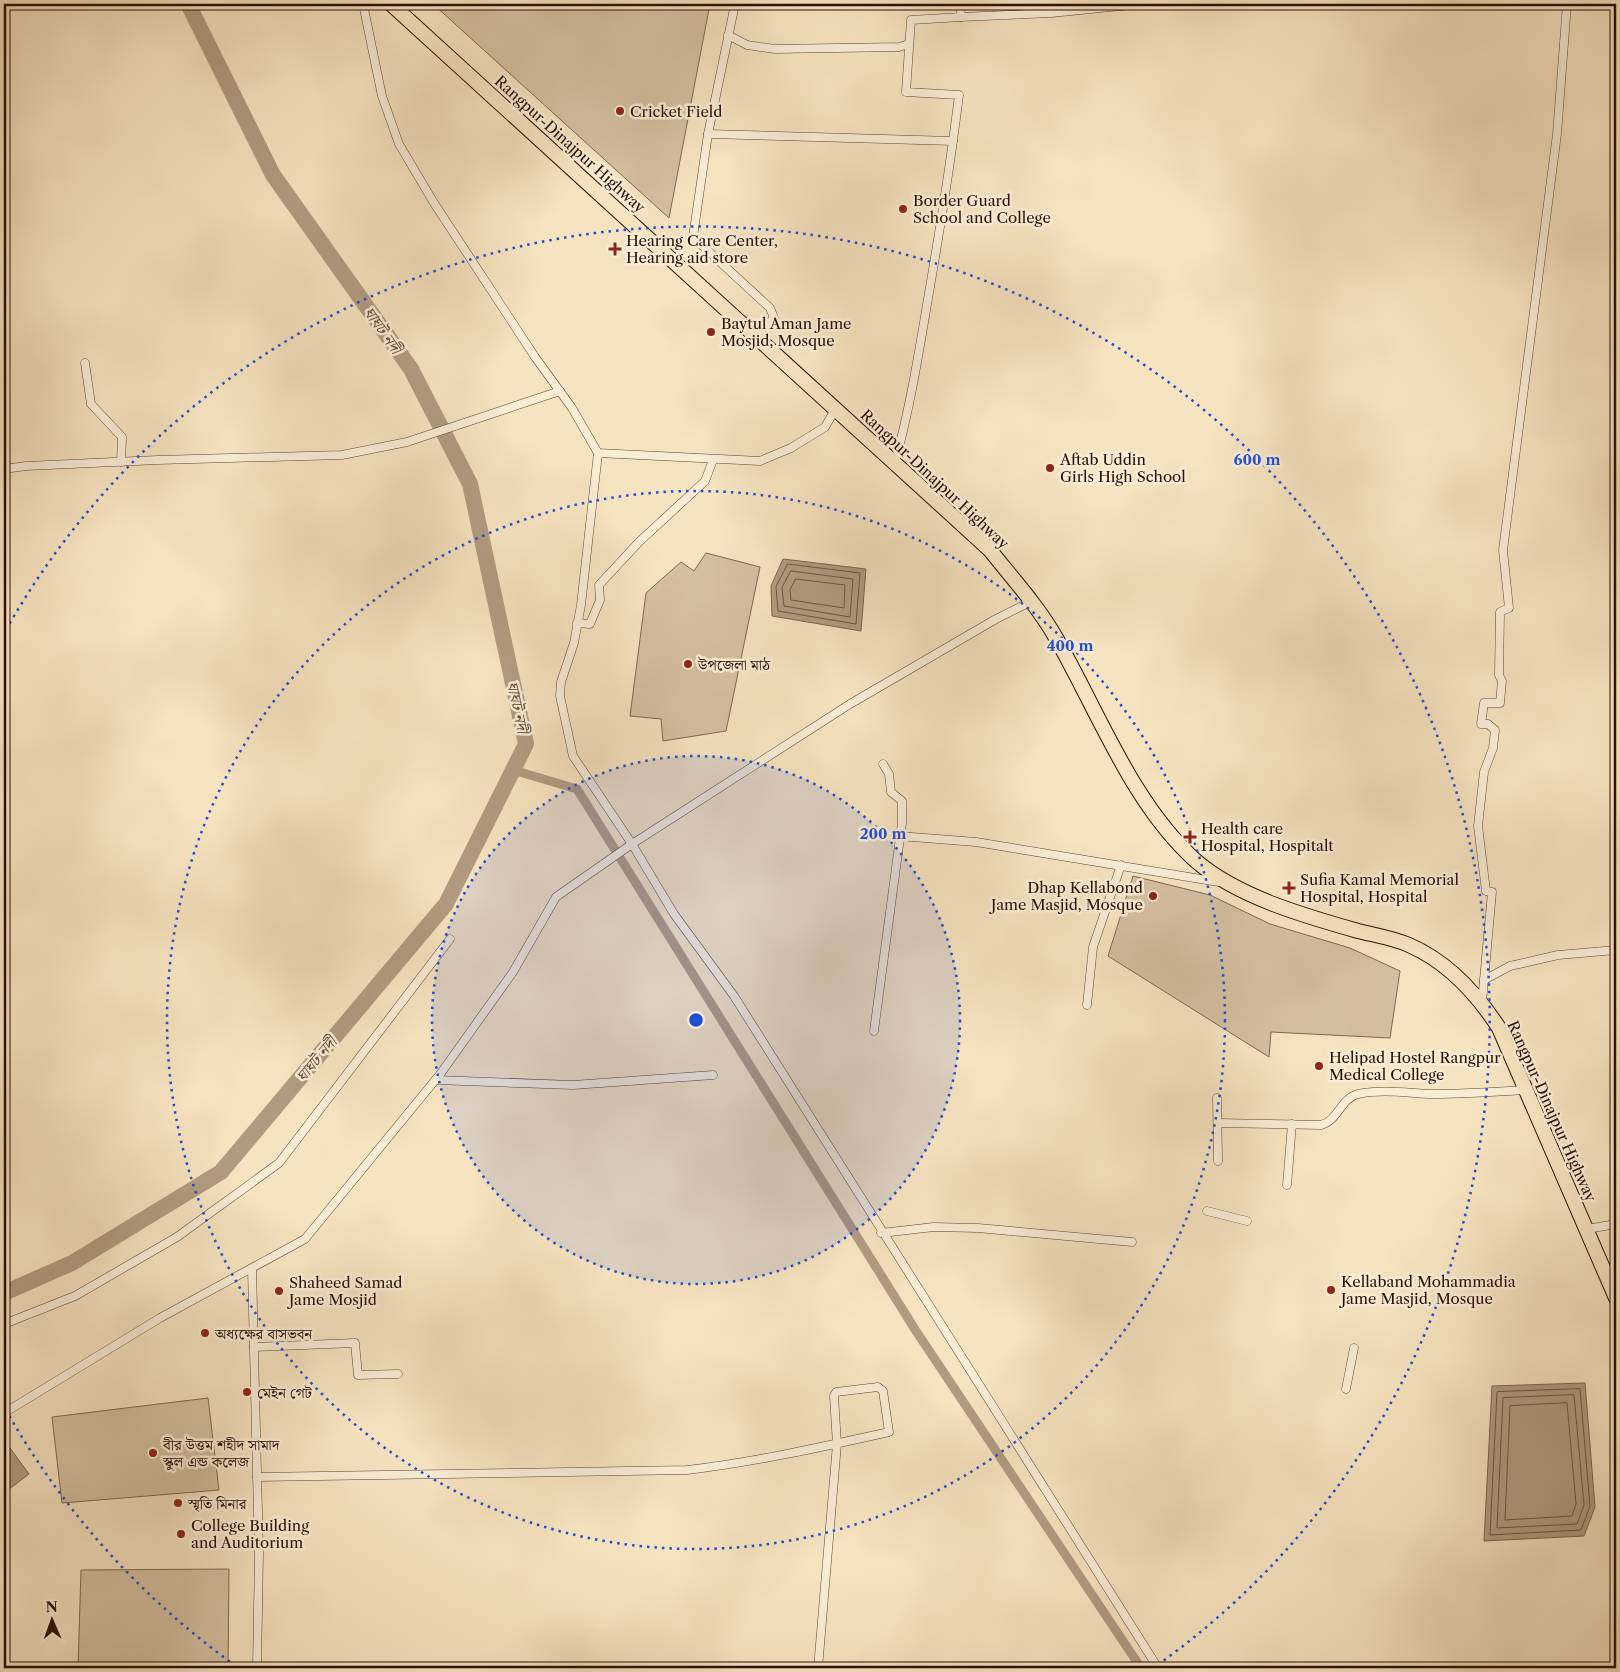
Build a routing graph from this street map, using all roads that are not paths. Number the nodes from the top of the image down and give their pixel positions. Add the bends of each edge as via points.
1 (363, 4) edge
2 (391, 4) edge
3 (735, 4) edge
4 (960, 4) edge
5 (1140, 4) edge
6 (1567, 4) edge
7 (961, 17) junction
8 (728, 36) junction
9 (909, 44) junction
10 (708, 134) junction
11 (953, 141) junction
12 (756, 335) junction
13 (85, 363) dead end
14 (560, 391) junction
15 (836, 408) junction
16 (598, 453) junction
17 (713, 460) junction
18 (121, 462) junction
19 (895, 462) junction
20 (4, 469) edge
21 (1030, 602) junction
22 (578, 623) junction
23 (883, 764) dead end
24 (899, 836) junction
25 (630, 845) junction
26 (1121, 865) junction
27 (1228, 883) junction
28 (450, 939) dead end
29 (1616, 950) edge
30 (1484, 980) junction
31 (1482, 1002) junction
32 (1087, 1005) dead end
33 (874, 1031) dead end
34 (712, 1076) dead end
35 (436, 1080) junction
36 (1524, 1090) junction
37 (1217, 1098) dead end
38 (1218, 1123) junction
39 (1292, 1124) junction
40 (1218, 1161) dead end
41 (1287, 1185) dead end
42 (1207, 1210) dead end
43 (1247, 1221) dead end
44 (1616, 1224) edge
45 (1587, 1229) junction
46 (881, 1233) junction
47 (1132, 1242) dead end
48 (252, 1269) junction
49 (1616, 1298) edge
50 (4, 1324) edge
51 (254, 1347) junction
52 (1354, 1348) dead end
53 (398, 1374) dead end
54 (1346, 1389) dead end
55 (4, 1413) edge
56 (837, 1444) junction
57 (257, 1477) junction
58 (257, 1668) edge
59 (818, 1668) edge
60 (1158, 1668) edge

1 - 14 street via 382,96 399,144 434,203
2 - 12 highway, Rangpur-Dinajpur Highway
3 - 8 street
4 - 7 street
5 - 7 street via 1051,13
6 - 30 street via 1557,134 1503,550 1509,608 1500,612 1500,703 1484,703 1481,724 1488,724 1495,730 1493,748 1484,772 1478,826 1486,890 1492,892
7 - 9 street via 911,20
8 - 9 street via 747,45 774,49 900,47
8 - 10 street
9 - 11 street via 906,92 959,95
10 - 11 street
10 - 12 street via 693,237 770,308 774,318
11 - 19 street via 916,368
12 - 15 highway, Rangpur-Dinajpur Highway
13 - 18 street via 91,404 122,437
14 - 16 street
14 - 18 street via 407,442 342,456
15 - 17 street via 825,427 791,448 760,461
15 - 19 highway, Rangpur-Dinajpur Highway
16 - 17 street
16 - 22 street
17 - 22 street via 705,481 639,542 599,586 600,600 590,624
18 - 20 street
19 - 21 highway, Rangpur-Dinajpur Highway via 990,550
21 - 25 street via 850,704
21 - 27 highway, Rangpur-Dinajpur Highway via 1055,636 1132,778 1167,832 1197,861
22 - 25 street via 560,696 573,756
23 - 24 street via 889,774 891,792 902,801
24 - 26 street via 976,842
24 - 33 street
25 - 35 street via 556,897 513,972
25 - 46 street via 674,914 734,996
26 - 27 street
26 - 32 street via 1093,947
27 - 31 highway, Rangpur-Dinajpur Highway via 1323,921 1409,945 1446,967
28 - 50 street via 279,1163 177,1237 75,1296
29 - 30 street via 1558,955 1510,966
30 - 31 street
31 - 36 highway, Rangpur-Dinajpur Highway via 1499,1028
34 - 35 street via 573,1085
35 - 48 street via 306,1239
36 - 39 street via 1359,1094 1346,1100 1326,1124
36 - 45 highway, Rangpur-Dinajpur Highway
37 - 38 street
38 - 39 street
38 - 40 street
39 - 41 street
42 - 43 street
44 - 45 street
45 - 49 highway, Rangpur-Dinajpur Highway
46 - 47 street via 934,1227 978,1228
46 - 60 street via 965,1360
48 - 51 street
48 - 55 street via 160,1318
51 - 53 street via 355,1342 358,1375
51 - 57 street
52 - 54 street
56 - 56 street via 889,1432 883,1391 878,1387 836,1392
56 - 57 street via 687,1470
56 - 59 street
57 - 58 street

